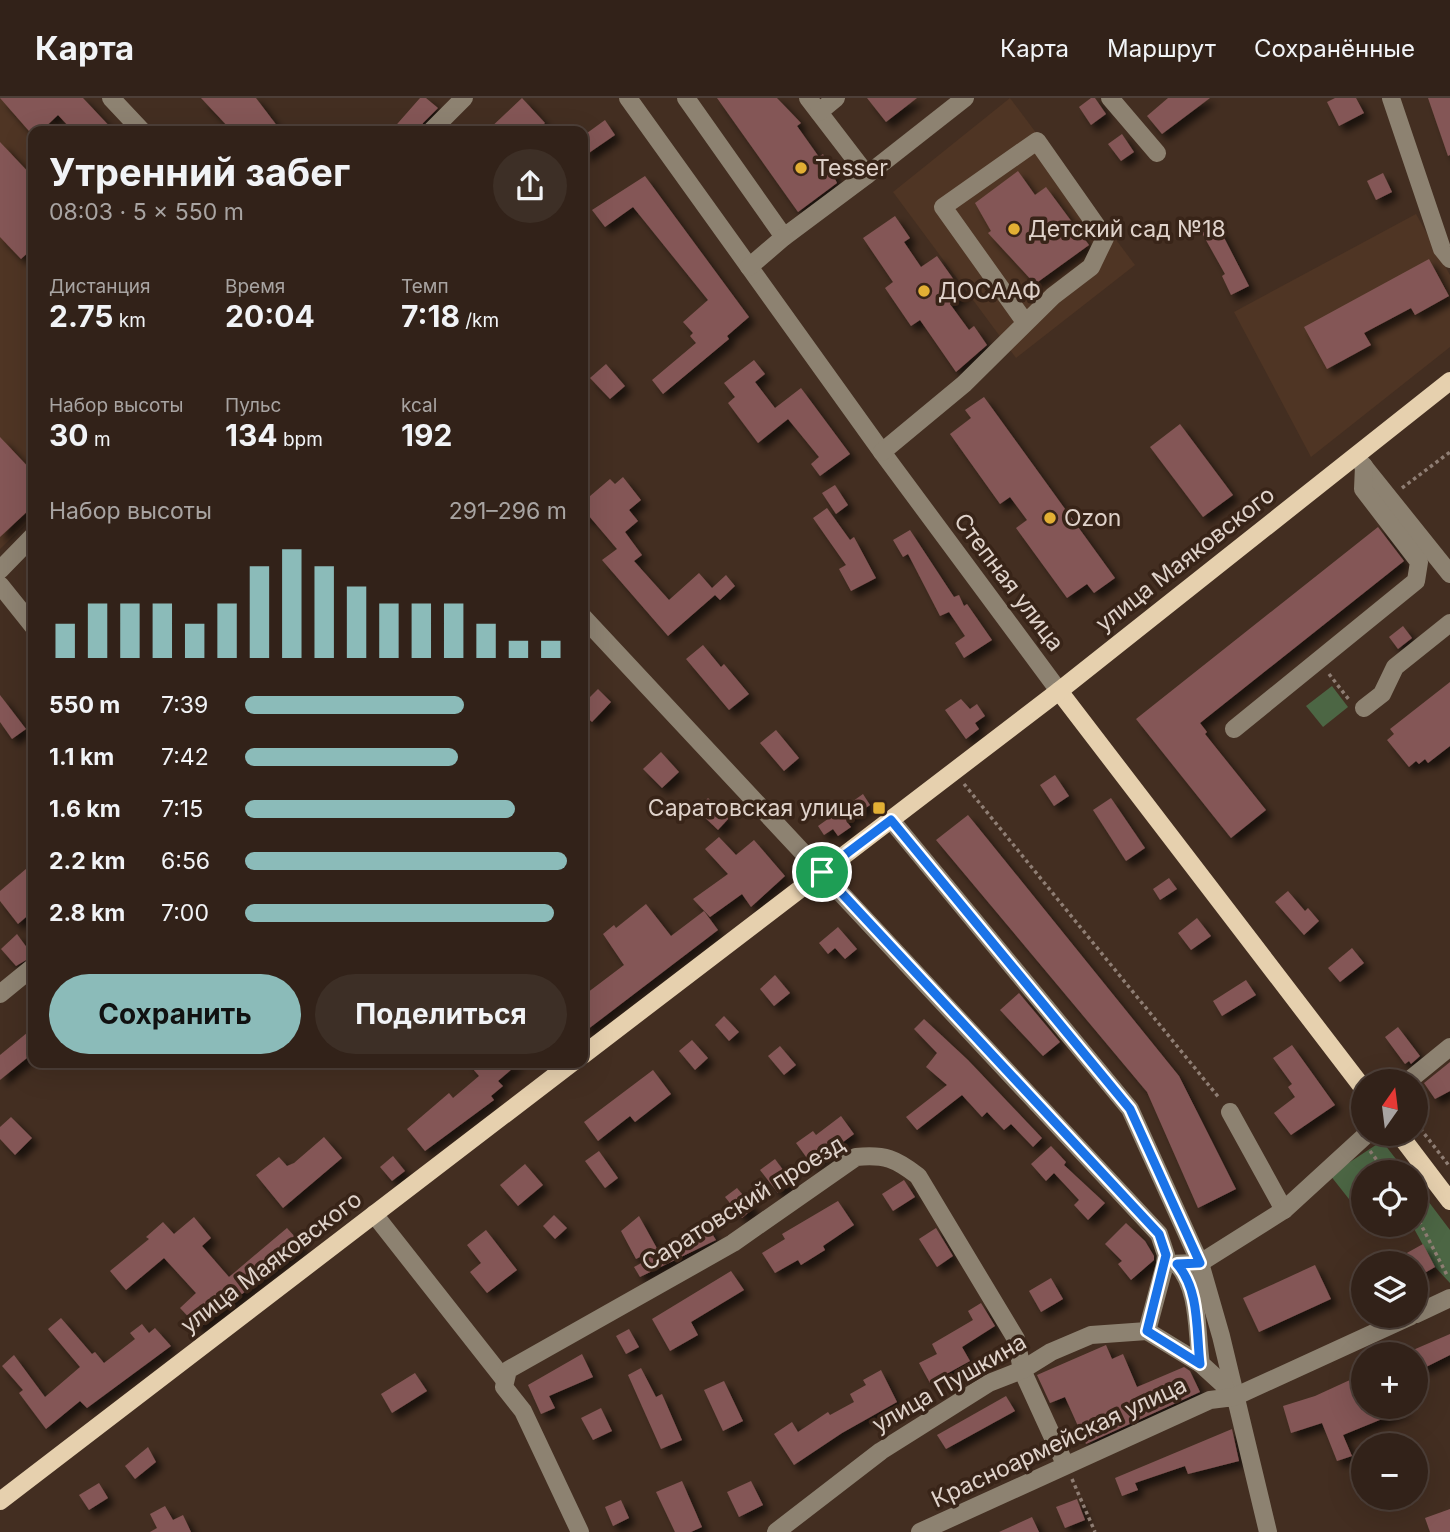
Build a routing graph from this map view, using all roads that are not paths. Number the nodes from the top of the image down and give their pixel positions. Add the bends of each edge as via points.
1 (111, 98) edge
2 (464, 98) edge
3 (628, 98) edge
4 (686, 98) edge
5 (836, 98) edge
6 (965, 98) edge
7 (1110, 98) edge
8 (1391, 98) edge
9 (814, 105) edge
10 (137, 126) edge
11 (436, 126) edge
12 (1157, 153) dead end
13 (867, 175) junction
14 (784, 237) junction
15 (1450, 259) edge
16 (749, 267) junction
17 (1025, 322) junction
18 (1450, 381) edge
19 (882, 452) junction
20 (1359, 461) junction
21 (28, 541) edge
22 (0, 570) edge
23 (1450, 574) edge
24 (0, 585) edge
25 (28, 620) edge
26 (588, 622) edge
27 (1450, 623) edge
28 (1059, 691) junction
29 (1364, 708) road end
30 (1234, 729) dead end
31 (891, 820) junction
32 (822, 872) junction
33 (28, 971) edge
34 (0, 994) edge
35 (1450, 1047) edge
36 (588, 1051) edge
37 (565, 1068) edge
38 (1423, 1069) edge
39 (1351, 1072) edge
40 (1230, 1112) road end
41 (1352, 1146) edge
42 (1408, 1146) edge
43 (1450, 1201) edge
44 (1284, 1210) junction
45 (374, 1214) junction
46 (1200, 1263) junction
47 (1171, 1264) junction
48 (1450, 1298) edge
49 (1428, 1308) edge
50 (1384, 1328) edge
51 (1147, 1331) junction
52 (1200, 1364) junction
53 (1022, 1370) junction
54 (503, 1378) junction
55 (1231, 1397) junction
56 (1065, 1464) junction
57 (0, 1502) edge
58 (580, 1532) edge
59 (776, 1532) edge
60 (920, 1532) edge
61 (1268, 1532) edge

1 - 10 street
2 - 11 street
3 - 16 street, Степная улица
4 - 14 street
5 - 9 street
6 - 13 street
7 - 12 street
8 - 15 street via 1442,249
9 - 13 street
13 - 14 street
14 - 16 street
16 - 19 street, Степная улица
17 - 17 street via 943,207 1037,141 1105,238 1091,267
17 - 19 street via 964,384
18 - 20 main road, улица Маяковского
19 - 28 street, Степная улица
20 - 23 street
20 - 28 main road, улица Маяковского
20 - 30 street via 1363,489 1414,554 1420,572 1411,588
21 - 22 street
24 - 25 street
26 - 32 street
27 - 29 street via 1395,667 1382,694
28 - 31 main road, улица Маяковского
28 - 39 main road, Степная улица
31 - 32 main road, улица Маяковского
31 - 46 street via 1130,1109
32 - 36 main road, улица Маяковского
32 - 47 street via 1159,1234
33 - 34 street
35 - 38 street
37 - 45 main road, улица Маяковского
40 - 44 street
41 - 44 street
42 - 43 main road
44 - 46 street
45 - 54 street
45 - 57 main road, улица Маяковского
46 - 47 street
46 - 55 street via 1221,1336
47 - 51 street
47 - 52 street via 1188,1276
48 - 49 street, Красноармейская улица
50 - 55 street, Красноармейская улица
51 - 52 street
51 - 53 street, улица Пушкина via 1091,1335
52 - 55 street
53 - 54 street, Саратовский проезд via 1016,1339 918,1176 881,1155 856,1157 733,1243 527,1358
53 - 56 street, Саратовский проезд
53 - 59 street, улица Пушкина via 989,1383 881,1451
54 - 58 street
55 - 56 street, Красноармейская улица via 1210,1400
55 - 61 street
56 - 60 street, Красноармейская улица

